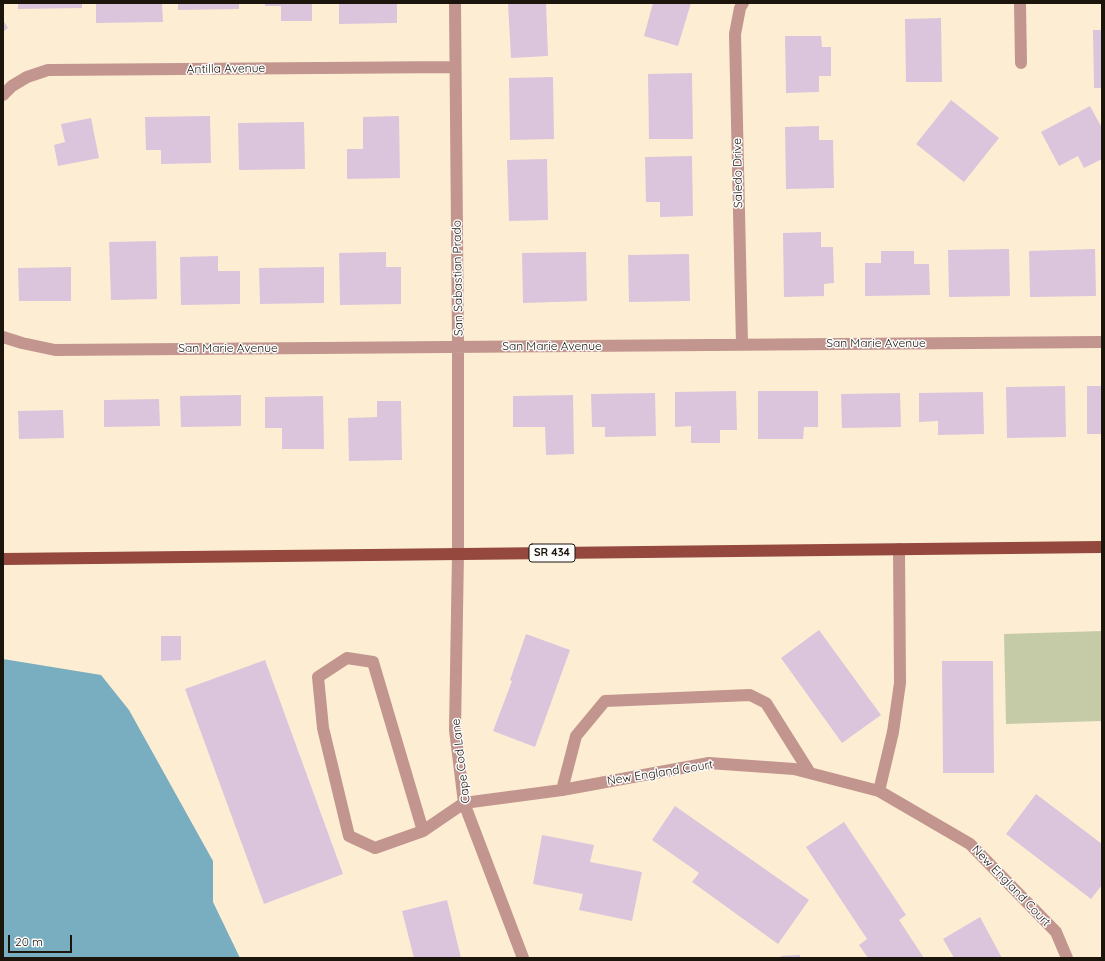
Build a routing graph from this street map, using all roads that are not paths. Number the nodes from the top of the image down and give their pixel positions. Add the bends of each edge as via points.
1 (455, 3) edge
2 (743, 3) edge
3 (1020, 3) edge
4 (1021, 63) dead end
5 (456, 67) junction
6 (3, 95) edge
7 (3, 337) edge
8 (1102, 342) edge
9 (742, 344) junction
10 (458, 346) junction
11 (1102, 547) edge
12 (899, 549) junction
13 (458, 554) junction
14 (3, 559) edge
15 (810, 773) junction
16 (562, 790) junction
17 (879, 791) junction
18 (464, 803) junction
19 (423, 832) junction
20 (523, 958) edge
21 (1067, 958) edge

1 - 5 street, San Sabastian Prado
2 - 9 street, Saledo Drive via 735,34
3 - 4 street
5 - 6 street, Antilla Avenue via 48,70 27,77
5 - 10 street, San Sabastian Prado
7 - 10 street, San Marie Avenue via 55,350
8 - 9 street, San Marie Avenue
9 - 10 street, San Marie Avenue
10 - 13 street, San Sabastian Prado
11 - 12 main road, SR 434
12 - 13 main road, SR 434
12 - 17 street via 900,683 894,732
13 - 14 main road, SR 434
13 - 18 street, Cape Cod Lane via 455,730
15 - 16 street, New England Court via 794,769 709,763
15 - 16 street via 766,703 750,695 605,702 576,736
15 - 17 street, New England Court
16 - 18 street, New England Court
17 - 21 street, New England Court via 970,844 1056,932
18 - 19 street
18 - 20 street, Cape Cod Lane
19 - 19 street via 373,662 347,658 318,677 323,728 349,836 375,848

